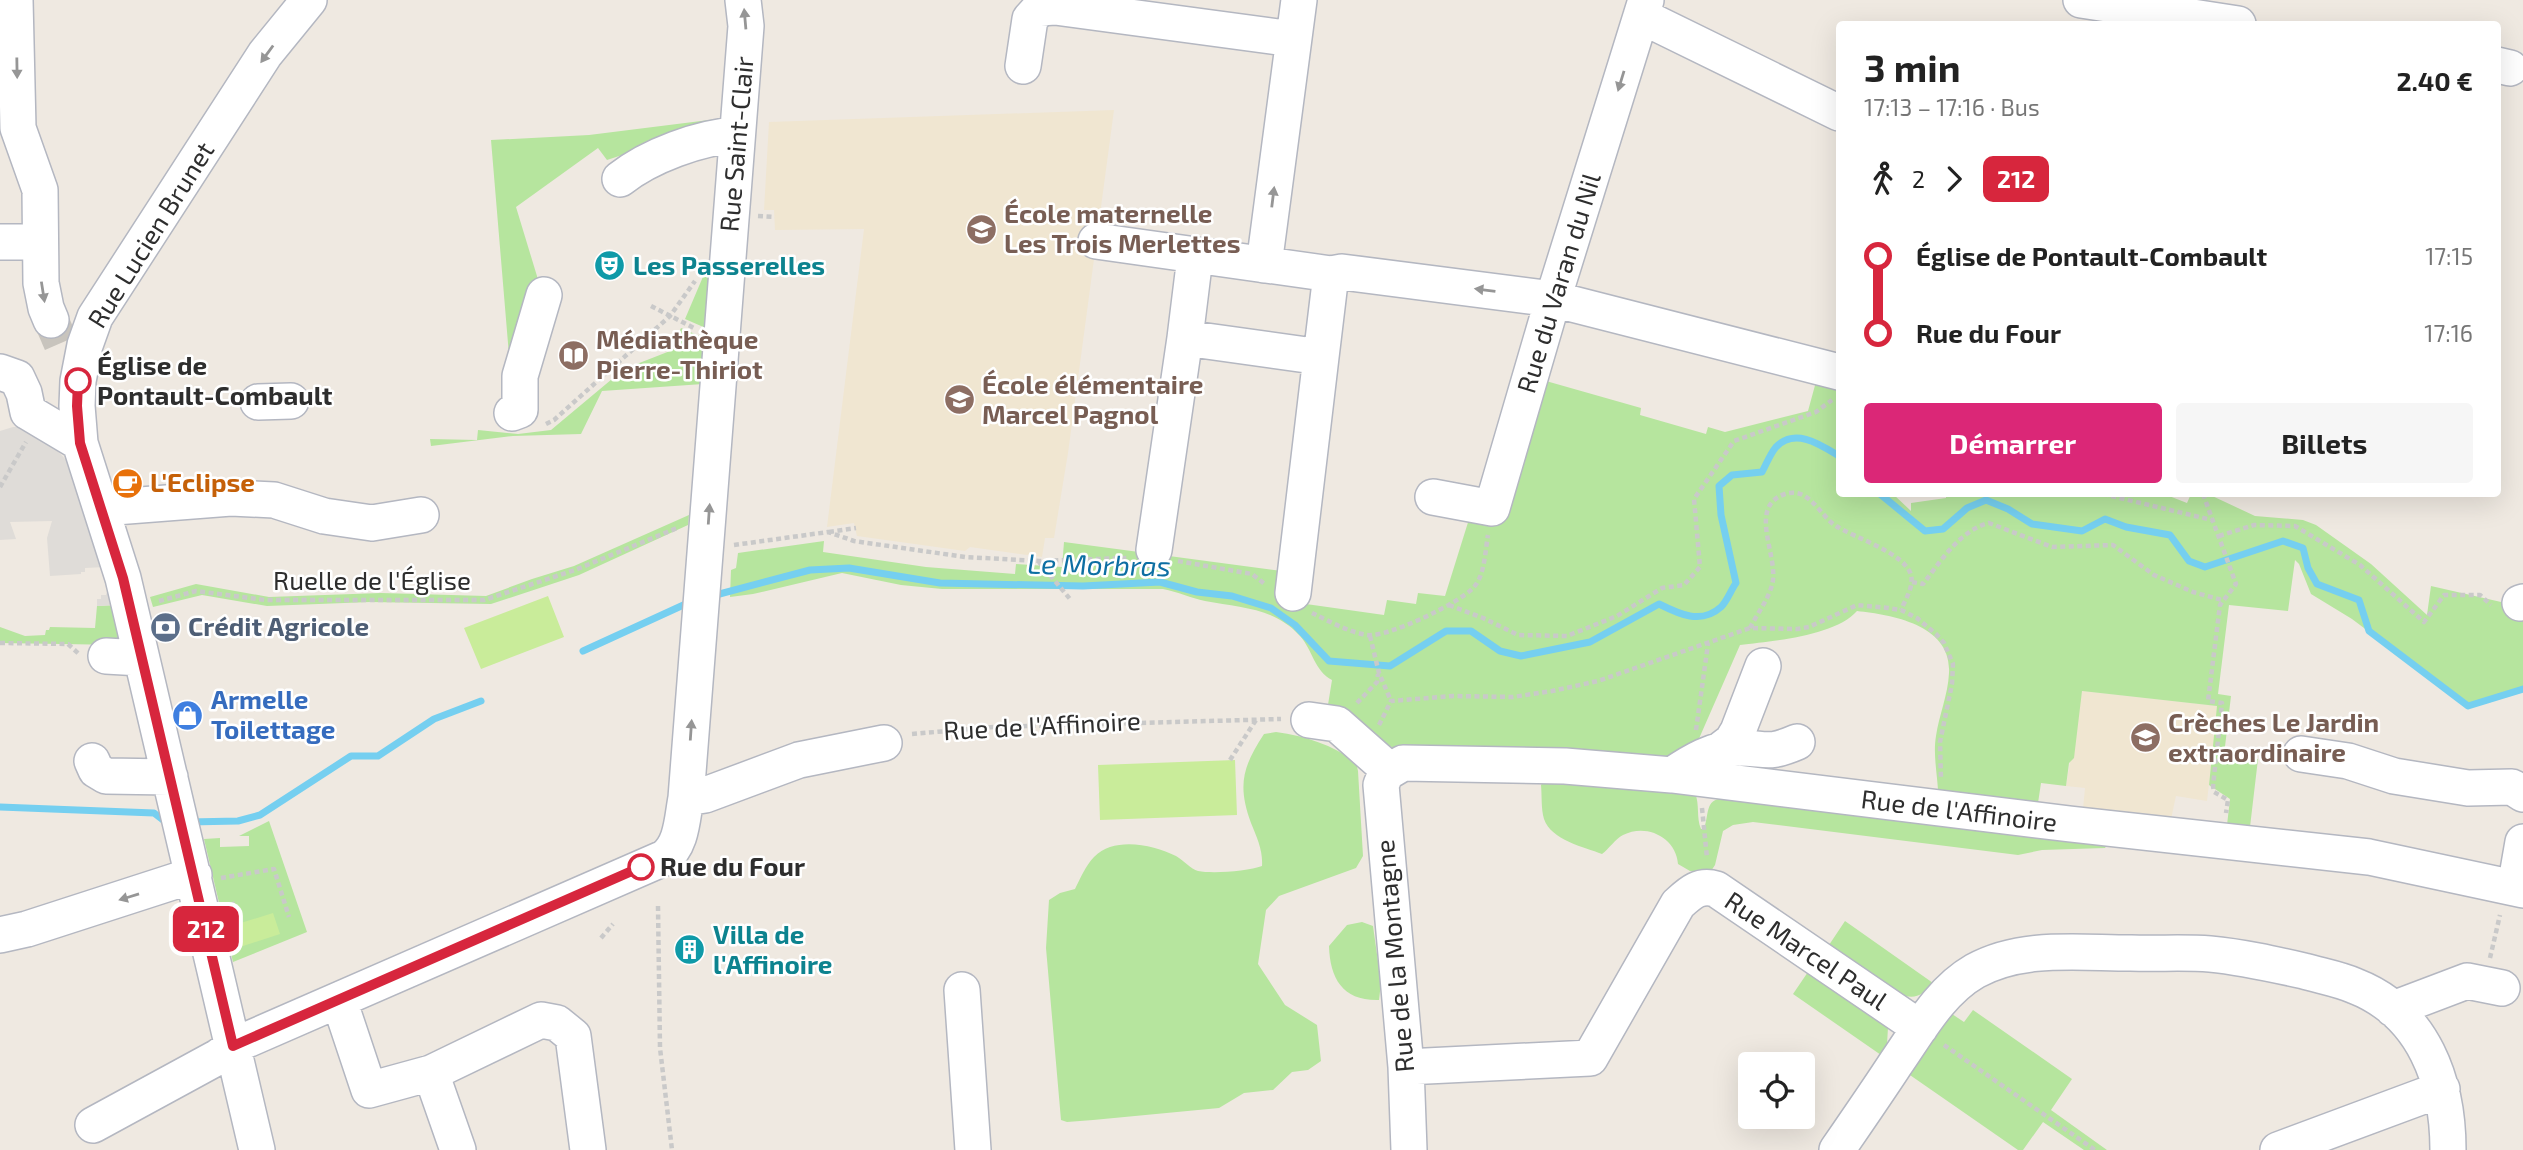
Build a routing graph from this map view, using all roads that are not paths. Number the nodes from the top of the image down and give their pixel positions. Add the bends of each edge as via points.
1 (15, 0) edge
2 (309, 0) edge
3 (743, 0) edge
4 (1299, 0) edge
5 (2081, 0) edge
6 (1643, 8) edge
7 (2218, 21) edge
8 (1293, 39) junction
9 (1023, 66) dead end
10 (1836, 111) edge
11 (737, 135) junction
12 (620, 179) dead end
13 (1096, 241) dead end
14 (2, 242) dead end
15 (40, 242) junction
16 (1195, 257) junction
17 (1264, 265) junction
18 (1331, 274) junction
19 (544, 295) dead end
20 (1553, 299) junction
21 (1185, 338) junction
22 (1321, 357) junction
23 (0, 372) edge
24 (1836, 383) edge
25 (88, 397) junction
26 (515, 413) road end
27 (23, 417) edge
28 (80, 443) junction
29 (1433, 497) dead end
30 (102, 508) junction
31 (421, 515) dead end
32 (1151, 556) road end
33 (1289, 597) road end
34 (94, 656) road end
35 (141, 658) junction
36 (1763, 666) dead end
37 (1323, 722) road end
38 (1797, 742) dead end
39 (884, 743) road end
40 (2301, 754) dead end
41 (92, 761) dead end
42 (1695, 767) junction
43 (1391, 768) junction
44 (181, 791) junction
45 (2523, 794) edge
46 (686, 798) junction
47 (2523, 842) edge
48 (209, 876) junction
49 (2515, 888) edge
50 (0, 935) edge
51 (2493, 986) road end
52 (962, 990) dead end
53 (339, 1000) junction
54 (2393, 1009) junction
55 (1920, 1028) junction
56 (233, 1046) junction
57 (1406, 1067) junction
58 (430, 1073) junction
59 (2442, 1089) junction
60 (93, 1125) dead end
61 (257, 1150) edge
62 (458, 1150) edge
63 (588, 1150) edge
64 (973, 1150) edge
65 (1409, 1150) edge
66 (1837, 1150) edge
67 (2278, 1150) edge
68 (2448, 1150) edge

1 -> 15 street via 18,128 40,190
2 -> 25 street, Rue Lucien Brunet via 265,54 161,202 95,317 85,345
11 -> 3 street, Rue Saint-Clair via 746,26
4 - 8 street
5 - 7 street
6 - 10 street
6 -> 20 street, Rue du Varan du Nil
8 - 9 street via 1040,8 1030,19
17 -> 8 street
11 - 12 street via 701,141 636,166
46 -> 11 street, Rue Saint-Clair
13 - 16 street
14 - 15 street
15 -> 25 street via 42,294
16 - 17 street
16 - 21 street
17 - 18 street
20 -> 18 street
18 - 22 street
19 - 26 street via 520,376 521,407
20 - 24 street
20 - 29 street, Rue du Varan du Nil via 1492,508
21 - 22 street
21 - 32 street
22 - 33 street
23 - 27 street via 17,378 24,393
25 - 28 street, Rue Lucien Brunet
27 - 28 street
28 - 30 street, Rue Lucien Brunet
30 - 31 street via 231,498 274,500 324,516 372,523
30 - 35 street, Rue Lucien Brunet
34 - 35 street
35 - 44 street, Rue Lucien Brunet
36 - 42 street via 1732,741
37 - 43 street
38 - 42 street via 1762,752 1738,748
39 - 46 street via 799,760
40 - 45 street via 2348,761 2394,776 2468,788 2512,787
41 - 44 street via 106,776
42 - 43 street, Rue de l'Affinoire via 1409,762
42 - 49 street, Rue de l'Affinoire via 2222,842 2369,857
43 - 57 street, Rue de la Montagne via 1381,785
44 - 48 street, Rue Lucien Brunet
46 - 53 street via 677,845 664,858
47 - 49 street
48 -> 50 street
48 - 56 street, Rue Lucien Brunet
51 - 54 street via 2467,981
52 - 64 street
53 - 56 street
53 - 58 street via 369,1090
54 - 55 street via 2347,983 2246,959 2209,954 2027,954 1993,963 1963,979
54 - 59 street via 2427,1052
55 - 57 street, Rue Marcel Paul via 1711,887 1694,890 1678,904 1590,1058
55 - 66 street
56 - 60 street
56 - 61 street, Rue Lucien Brunet
57 - 65 street, Rue de la Montagne
58 - 62 street
58 - 63 street via 541,1020 557,1023 573,1036
59 - 67 street
59 - 68 street

